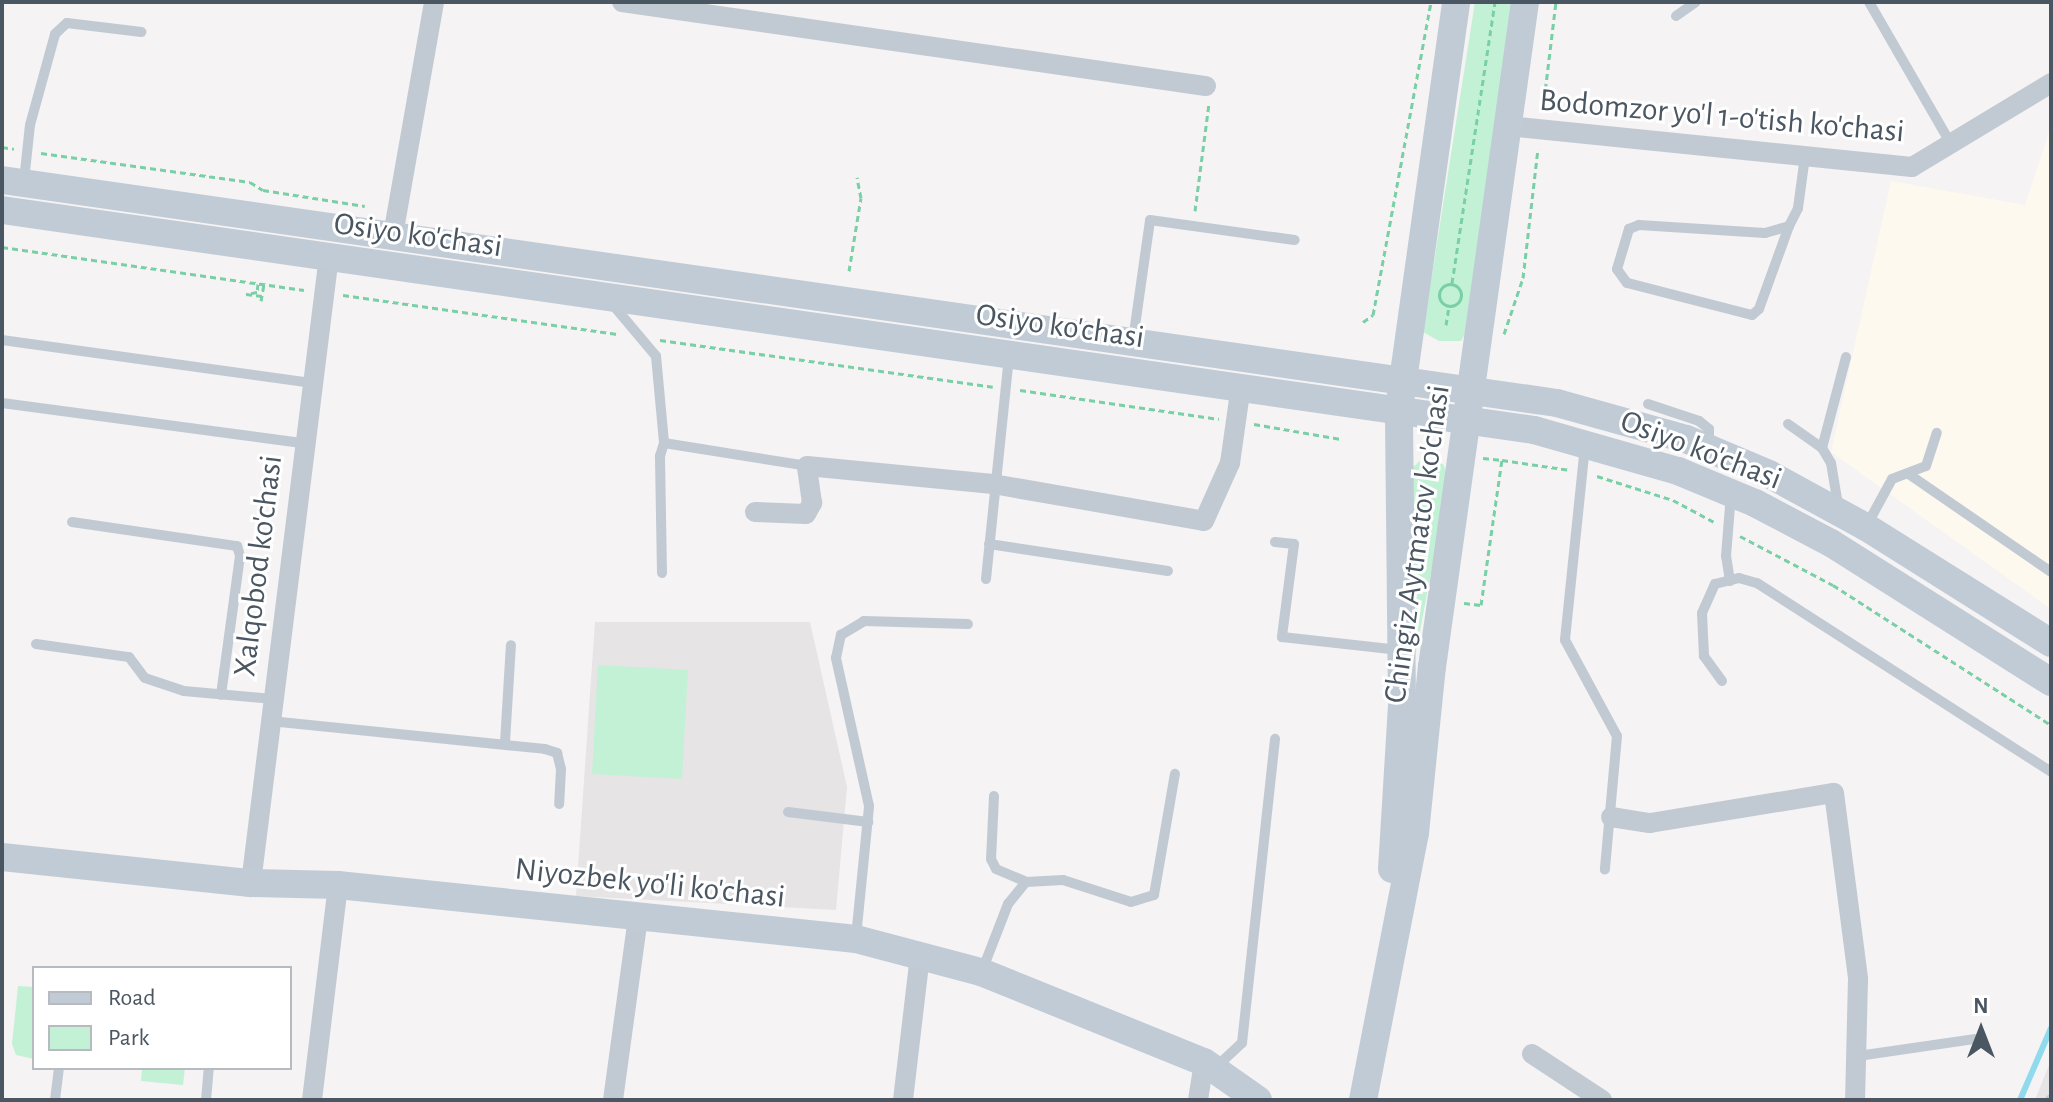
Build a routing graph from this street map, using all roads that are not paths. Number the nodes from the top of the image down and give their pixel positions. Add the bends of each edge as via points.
1 (427, 2) edge
2 (434, 2) edge
3 (622, 2) edge
4 (1456, 2) edge
5 (1525, 2) edge
6 (1696, 2) edge
7 (1869, 2) edge
8 (1676, 16) dead end
9 (141, 32) dead end
10 (2051, 83) edge
11 (1206, 86) road end
12 (1508, 126) junction
13 (1951, 144) junction
14 (1805, 156) junction
15 (13, 182) edge
16 (2, 210) edge
17 (1789, 226) junction
18 (393, 235) junction
19 (1295, 240) dead end
20 (329, 256) junction
21 (603, 295) junction
22 (2, 340) edge
23 (1133, 340) junction
24 (1009, 353) junction
25 (1846, 357) dead end
26 (1403, 378) junction
27 (311, 383) junction
28 (1241, 386) junction
29 (1473, 388) junction
30 (2, 403) edge
31 (1648, 404) dead end
32 (1399, 409) junction
33 (1470, 419) junction
34 (1788, 424) dead end
35 (1937, 433) dead end
36 (303, 443) junction
37 (664, 443) junction
38 (1585, 444) junction
39 (1709, 448) junction
40 (1822, 448) junction
41 (807, 466) junction
42 (1910, 475) junction
43 (993, 484) junction
44 (1731, 492) junction
45 (755, 512) dead end
46 (1839, 512) junction
47 (72, 522) dead end
48 (1866, 527) junction
49 (1275, 542) dead end
50 (989, 544) junction
51 (1168, 571) dead end
52 (2051, 572) edge
53 (662, 573) dead end
54 (986, 579) dead end
55 (1730, 581) junction
56 (968, 624) dead end
57 (2051, 643) edge
58 (36, 644) dead end
59 (511, 645) dead end
60 (1399, 658) junction
61 (1432, 667) junction
62 (1722, 681) dead end
63 (2051, 682) edge
64 (221, 695) junction
65 (273, 699) junction
66 (270, 721) junction
67 (1275, 739) dead end
68 (505, 742) junction
69 (2051, 772) edge
70 (1175, 774) dead end
71 (994, 796) dead end
72 (559, 804) dead end
73 (788, 812) dead end
74 (1611, 817) junction
75 (868, 822) junction
76 (2, 857) edge
77 (1605, 869) dead end
78 (1026, 882) junction
79 (251, 883) junction
80 (338, 885) junction
81 (638, 917) junction
82 (856, 939) junction
83 (920, 955) junction
84 (981, 972) junction
85 (1974, 1039) dead end
86 (1532, 1054) dead end
87 (1858, 1056) junction
88 (1209, 1066) junction
89 (59, 1070) edge
90 (209, 1070) edge
91 (1365, 1098) edge
92 (55, 1100) edge
93 (206, 1100) edge
94 (312, 1100) edge
95 (613, 1100) edge
96 (903, 1100) edge
97 (1198, 1100) edge
98 (1258, 1100) edge
99 (1602, 1100) edge
100 (1855, 1100) edge

1 - 2 street
2 - 18 street
3 - 11 street
4 - 26 main road, Chingiz Aytmatov ko'chasi
5 - 12 main road, Chingiz Aytmatov ko'chasi
6 - 8 lane
7 - 13 lane
9 - 15 lane via 67,23 55,34 27,151
10 - 13 street, Bodomzor yo'l 1-o'tish ko'chasi
12 - 14 street, Bodomzor yo'l 1-o'tish ko'chasi
12 - 29 main road, Chingiz Aytmatov ko'chasi
13 - 14 street, Bodomzor yo'l 1-o'tish ko'chasi via 1912,167
14 - 17 lane via 1798,208
15 - 18 main road, Osiyo ko'chasi
16 - 20 main road, Osiyo ko'chasi
17 - 17 lane via 1765,233 1639,225 1629,229 1617,269 1627,283 1752,315 1759,309
18 - 23 main road, Osiyo ko'chasi
19 - 23 lane via 1150,220
20 - 21 main road, Osiyo ko'chasi
20 - 27 street, Xalqobod ko'chasi
21 - 24 main road, Osiyo ko'chasi
21 - 37 lane via 644,338 660,369
22 - 27 lane
23 - 26 main road, Osiyo ko'chasi
24 - 28 main road, Osiyo ko'chasi
24 - 43 lane
25 - 40 lane
26 - 29 main road, Osiyo ko'chasi
26 - 32 main road, Chingiz Aytmatov ko'chasi
27 - 36 street, Xalqobod ko'chasi
28 - 32 main road, Osiyo ko'chasi
28 - 43 street via 1230,463 1204,521
29 - 33 main road, Chingiz Aytmatov ko'chasi
29 - 39 main road, Osiyo ko'chasi via 1600,414
30 - 36 lane
31 - 39 lane via 1699,421 1709,429
32 - 33 main road, Osiyo ko'chasi
32 - 60 main road, Chingiz Aytmatov ko'chasi
33 - 38 main road, Osiyo ko'chasi
33 - 61 main road, Chingiz Aytmatov ko'chasi
34 - 40 lane
35 - 42 lane via 1926,466
36 - 65 street, Xalqobod ko'chasi
37 - 41 lane
37 - 53 lane
38 - 44 main road, Osiyo ko'chasi
38 - 74 lane via 1565,640 1617,736
39 - 46 main road, Osiyo ko'chasi
40 - 46 lane via 1831,463
41 - 43 street
41 - 45 street via 812,503 806,514
42 - 48 lane via 1892,479
42 - 52 lane
43 - 50 lane
44 - 55 lane via 1726,556
44 - 63 main road, Osiyo ko'chasi via 1831,543
46 - 48 main road, Osiyo ko'chasi
47 - 64 lane via 237,546 240,556
48 - 57 main road, Osiyo ko'chasi
49 - 60 lane via 1294,544 1282,637
50 - 51 lane
50 - 54 lane
55 - 62 lane via 1715,584 1702,613 1704,656
55 - 69 lane via 1757,583
56 - 75 lane via 864,621 841,635 836,658 869,806
58 - 64 lane via 129,657 145,678
59 - 68 lane
60 - 61 main road via 1413,679
60 - 91 main road, Chingiz Aytmatov ko'chasi via 1395,834
61 - 91 main road, Chingiz Aytmatov ko'chasi via 1415,833
64 - 65 lane
65 - 66 street, Xalqobod ko'chasi
66 - 68 lane
66 - 79 street, Xalqobod ko'chasi
67 - 88 lane via 1242,1043
68 - 72 lane via 557,753
70 - 78 lane via 1154,895 1131,902 1063,880
71 - 78 lane via 991,859 996,869
73 - 75 lane
74 - 77 lane
74 - 87 street via 1650,823 1834,793 1858,979
75 - 82 lane
76 - 79 main road, Niyozbek yo'li ko'chasi
78 - 84 lane via 1008,904
79 - 80 main road, Niyozbek yo'li ko'chasi
80 - 81 main road, Niyozbek yo'li ko'chasi
80 - 94 street
81 - 82 main road, Niyozbek yo'li ko'chasi
81 - 95 street
82 - 83 main road, Niyozbek yo'li ko'chasi
83 - 84 main road, Niyozbek yo'li ko'chasi
83 - 96 street
84 - 88 main road, Niyozbek yo'li ko'chasi
85 - 87 lane
86 - 99 street
87 - 100 street
88 - 97 street
88 - 98 main road, Niyozbek yo'li ko'chasi
89 - 92 lane
90 - 93 lane

